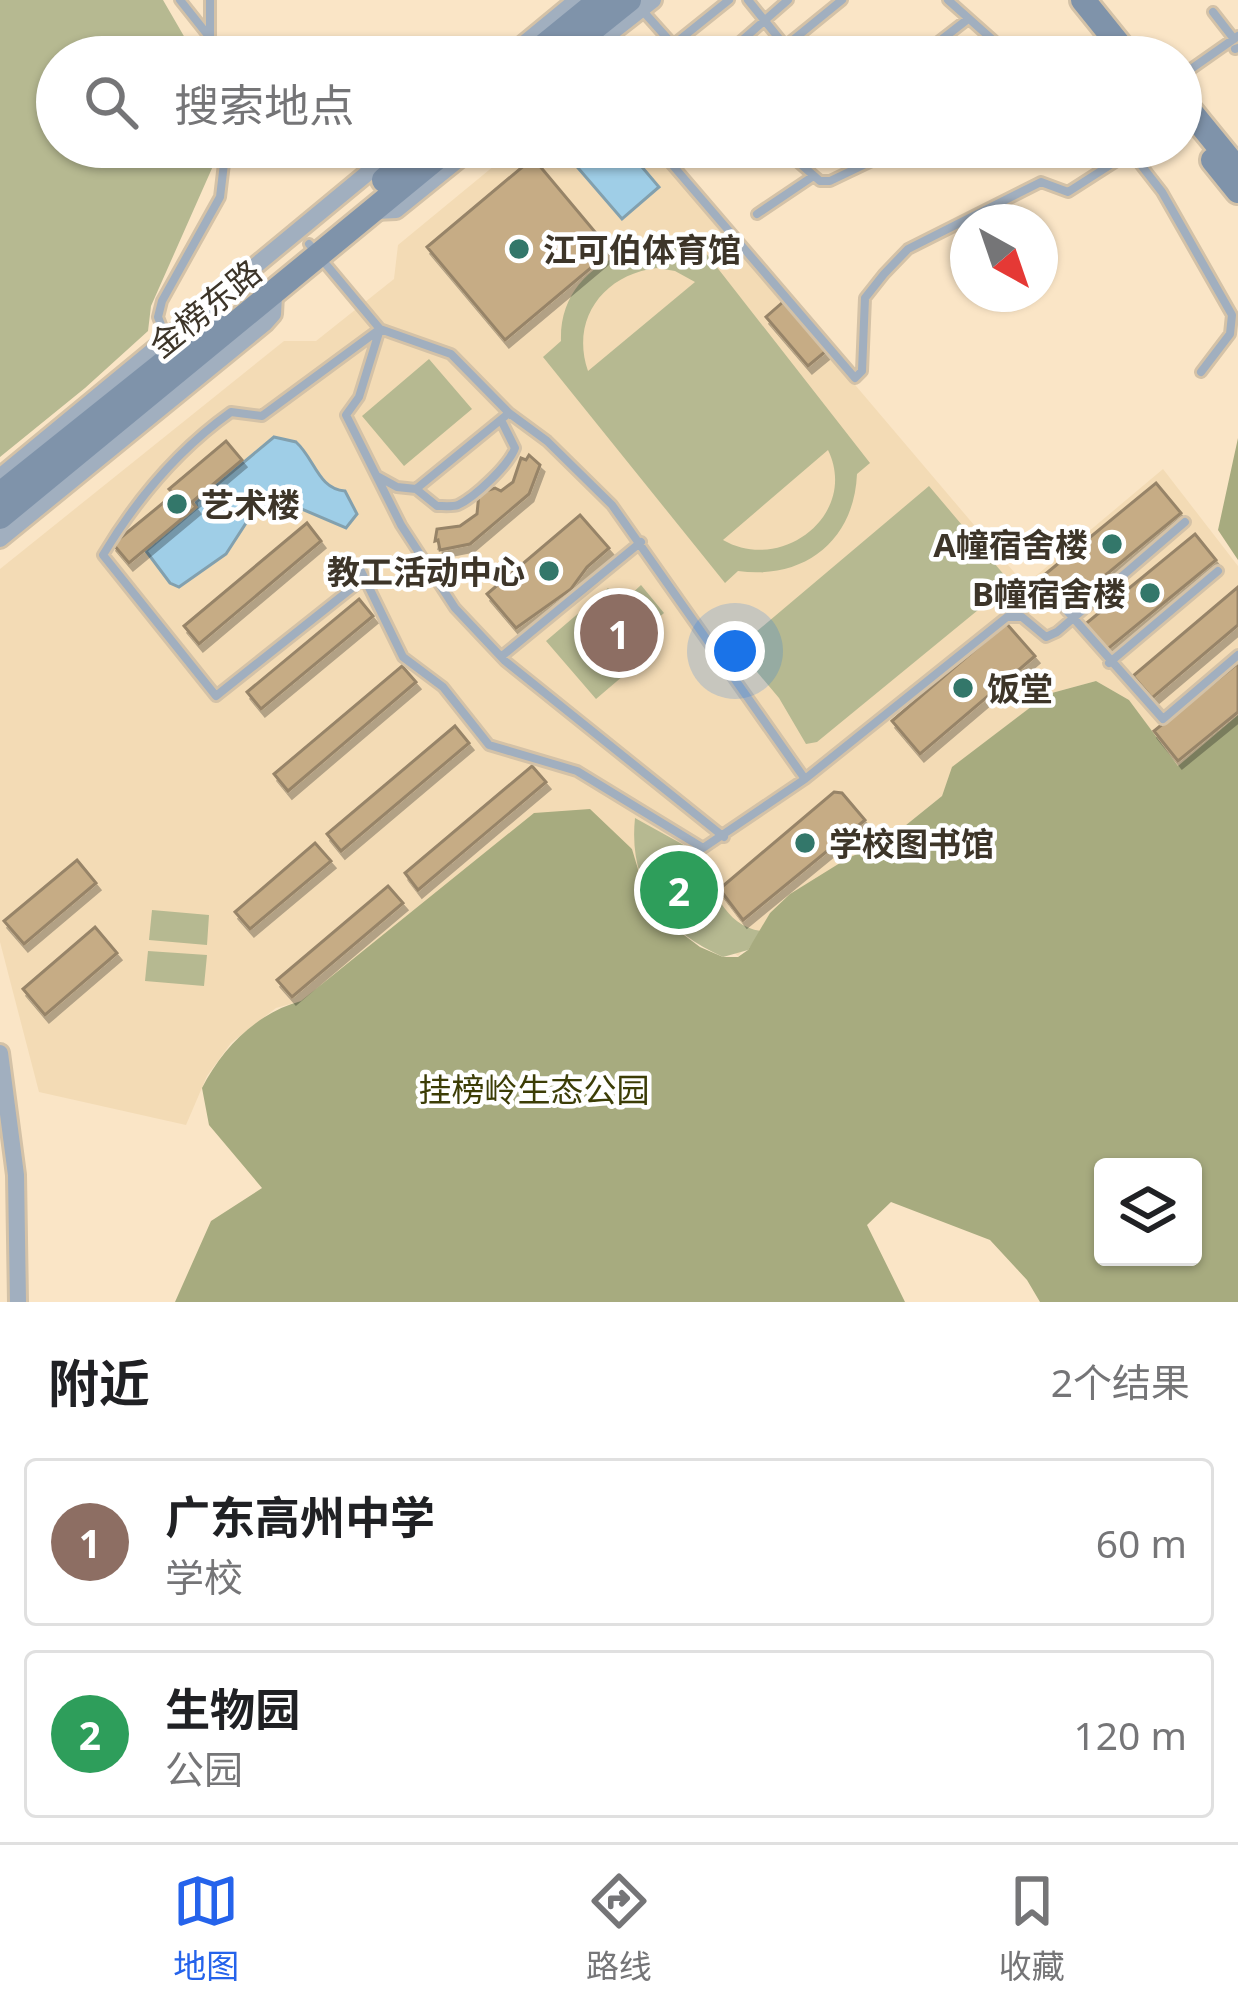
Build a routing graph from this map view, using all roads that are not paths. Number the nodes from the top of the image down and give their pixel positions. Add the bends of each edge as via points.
1 (180, 0) edge
2 (210, 0) edge
3 (577, 0) edge
4 (600, 0) edge
5 (729, 0) edge
6 (748, 0) edge
7 (788, 0) edge
8 (842, 0) edge
9 (947, 0) edge
10 (639, 2) edge
11 (1095, 4) edge
12 (1213, 12) dead end
13 (765, 20) junction
14 (968, 20) junction
15 (208, 35) joint
16 (562, 36) edge
17 (568, 36) edge
18 (579, 36) edge
19 (666, 36) edge
20 (684, 36) edge
21 (747, 36) edge
22 (777, 36) edge
23 (797, 36) edge
24 (947, 36) edge
25 (987, 36) edge
26 (1116, 36) edge
27 (1126, 36) edge
28 (1236, 43) edge
29 (1202, 63) edge
30 (1202, 126) edge
31 (1202, 147) edge
32 (223, 168) edge
33 (386, 168) edge
34 (392, 168) edge
35 (425, 168) edge
36 (448, 168) edge
37 (675, 168) edge
38 (804, 168) edge
39 (857, 168) edge
40 (1110, 168) edge
41 (1144, 168) edge
42 (1238, 170) edge
43 (812, 177) junction
44 (1238, 191) edge
45 (374, 211) junction
46 (757, 214) dead end
47 (315, 250) junction
48 (274, 295) junction
49 (380, 329) junction
50 (167, 339) junction
51 (1201, 372) dead end
52 (133, 388) junction
53 (505, 416) junction
54 (375, 475) junction
55 (0, 477) edge
56 (416, 489) junction
57 (0, 494) edge
58 (0, 518) edge
59 (1185, 522) dead end
60 (0, 539) edge
61 (641, 542) junction
62 (358, 566) dead end
63 (1218, 571) dead end
64 (362, 580) junction
65 (1053, 595) dead end
66 (1073, 617) junction
67 (1238, 655) edge
68 (502, 656) junction
69 (1109, 662) junction
70 (805, 779) junction
71 (724, 837) junction
72 (0, 1053) edge
73 (18, 1302) edge

1 - 15 lane
2 - 15 lane
3 - 16 street
4 - 17 street
5 - 20 lane
6 - 13 lane
7 - 13 lane
8 - 23 lane
9 - 14 lane
10 - 18 street
10 - 19 lane
11 - 26 street
11 - 27 street
12 - 28 lane
13 - 21 lane
13 - 22 lane
14 - 24 lane
14 - 25 lane
28 - 29 lane
30 - 42 street
31 - 44 street
32 - 50 lane via 220,197 162,301 158,317
33 - 50 street
34 - 47 street, 金榜东路
35 - 45 street, 金榜东路
36 - 45 street via 397,210
37 - 40 lane via 855,377 862,371 866,298 908,249 1041,182 1068,192
38 - 43 lane
39 - 43 lane via 830,181
41 - 51 lane via 1232,315 1230,334
43 - 46 lane
45 - 47 street, 金榜东路
47 - 48 street, 金榜东路
47 - 49 lane
47 - 52 street, 金榜东路
48 - 52 street, 金榜东路
48 - 60 street via 265,322
49 - 53 lane via 451,354
49 - 54 lane via 346,415
49 - 64 lane via 262,416 231,412 193,439 103,555 216,696
50 - 52 street
52 - 55 street
52 - 57 street, 金榜东路
52 - 58 street, 金榜东路
53 - 56 lane
53 - 56 lane via 515,448 497,473 456,506 437,506
53 - 61 lane via 547,441
54 - 56 lane
54 - 68 lane via 455,608
59 - 66 lane
61 - 68 lane
61 - 70 lane
62 - 64 lane
63 - 69 lane
64 - 71 lane via 403,657 443,687 489,745 577,771 703,848
65 - 66 lane
66 - 69 lane
66 - 70 lane via 1046,637 1022,617 1006,617
67 - 69 lane via 1163,718
68 - 71 lane
70 - 71 lane
72 - 73 street via 16,1175

